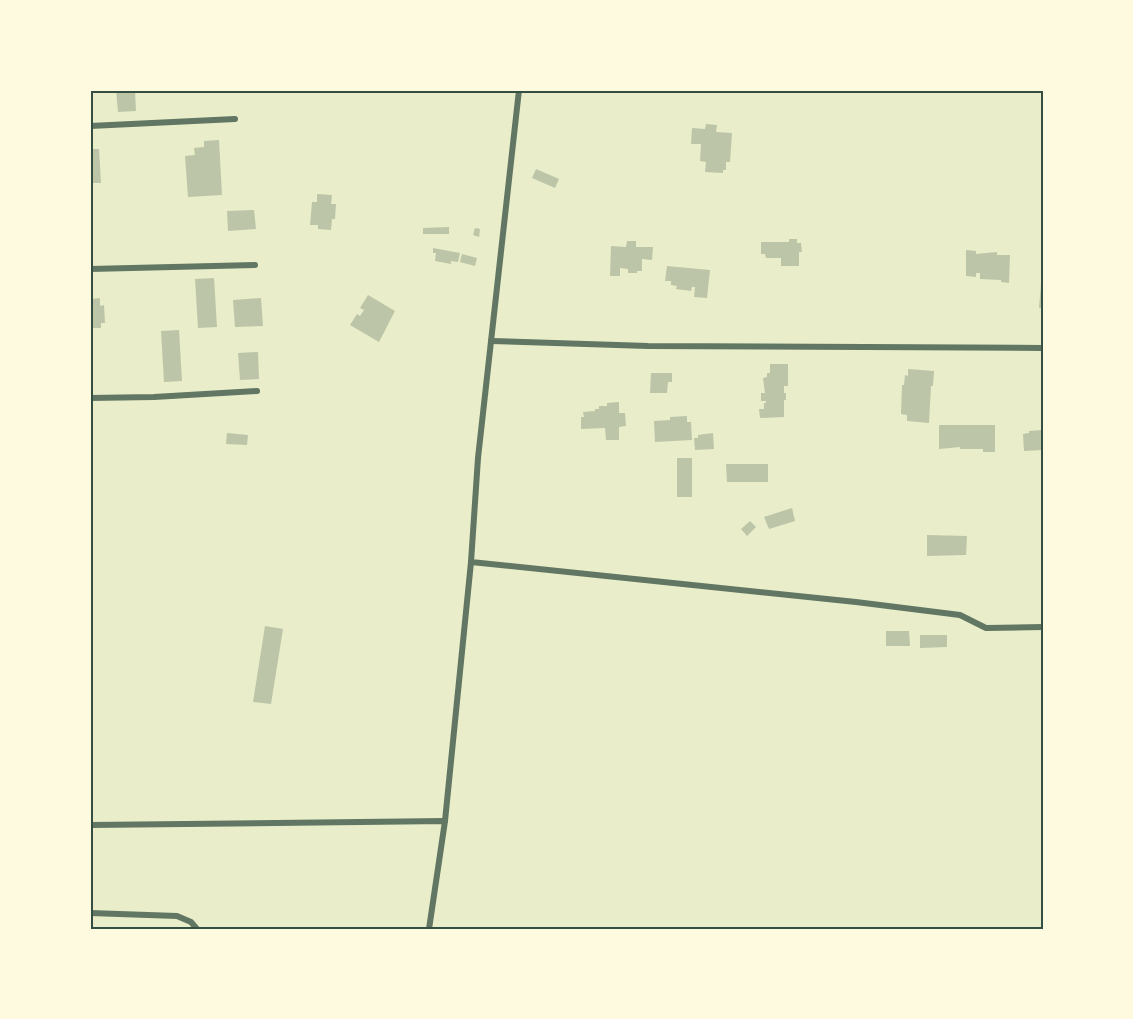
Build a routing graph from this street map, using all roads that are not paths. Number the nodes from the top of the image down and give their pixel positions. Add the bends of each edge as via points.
1 (519, 90) edge
2 (235, 119) dead end
3 (90, 126) edge
4 (255, 265) dead end
5 (90, 269) edge
6 (491, 341) junction
7 (1043, 348) edge
8 (256, 391) dead end
9 (90, 398) edge
10 (471, 562) junction
11 (1043, 627) edge
12 (445, 821) junction
13 (90, 825) edge
14 (90, 913) edge
15 (197, 929) edge
16 (429, 929) edge

1 - 6 street
2 - 3 street
4 - 5 street
6 - 7 street
6 - 10 street
8 - 9 street
10 - 11 street via 926,610 960,615 986,628
10 - 12 street
12 - 13 street
12 - 16 street
14 - 15 street via 177,916

